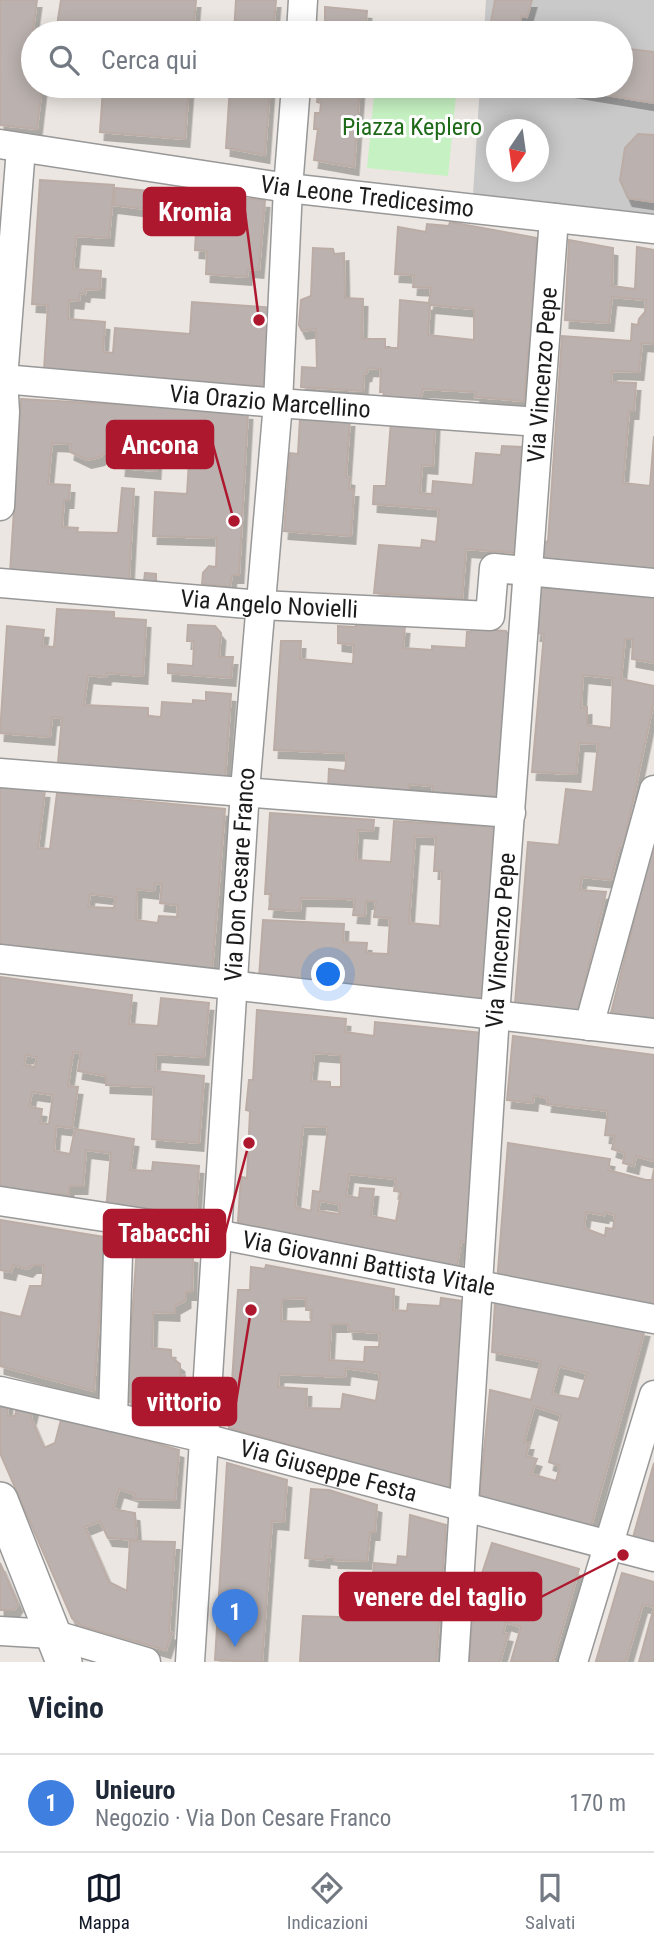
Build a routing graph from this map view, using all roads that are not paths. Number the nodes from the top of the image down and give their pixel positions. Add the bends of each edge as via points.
1 (303, 0) edge
2 (302, 21) edge
3 (295, 98) edge
4 (11, 146) edge
5 (288, 188) junction
6 (554, 218) junction
7 (654, 229) edge
8 (3, 379) junction
9 (278, 403) junction
10 (3, 411) edge
11 (538, 422) junction
12 (0, 506) edge
13 (527, 572) junction
14 (0, 583) edge
15 (654, 583) edge
16 (260, 605) junction
17 (0, 773) edge
18 (245, 790) junction
19 (654, 790) edge
20 (511, 813) junction
21 (0, 959) edge
22 (232, 985) junction
23 (495, 1015) junction
24 (589, 1026) junction
25 (654, 1033) edge
26 (0, 1201) edge
27 (119, 1220) junction
28 (216, 1234) junction
29 (479, 1285) junction
30 (654, 1319) edge
31 (0, 1391) edge
32 (654, 1395) edge
33 (113, 1417) junction
34 (204, 1438) junction
35 (0, 1500) edge
36 (465, 1506) junction
37 (611, 1544) junction
38 (654, 1558) edge
39 (0, 1630) edge
40 (58, 1648) edge
41 (146, 1662) edge
42 (190, 1662) edge
43 (454, 1662) edge
44 (573, 1662) edge

1 - 2 street
3 - 5 street, Via Don Cesare Franco
4 - 5 street, Via Leone Tredicesimo
4 - 8 street
5 - 6 street, Via Leone Tredicesimo
5 - 9 street, Via Don Cesare Franco
6 - 7 street, Via Leone Tredicesimo
6 - 11 street, Via Vincenzo Pepe
8 - 9 street, Via Orazio Marcellino
8 - 10 street
9 - 11 street, Via Orazio Marcellino
9 - 16 street, Via Don Cesare Franco
10 - 12 street
11 - 13 street, Via Vincenzo Pepe
13 - 15 street
13 - 16 street, Via Angelo Novielli via 494,568 490,616
13 - 20 street, Via Vincenzo Pepe
14 - 16 street, Via Angelo Novielli
16 - 18 street, Via Don Cesare Franco
17 - 18 street
18 - 20 street
18 - 22 street, Via Don Cesare Franco
19 - 24 street
20 - 23 street, Via Vincenzo Pepe
21 - 22 street
22 - 23 street
22 - 28 street, Via Don Cesare Franco
23 - 24 street
23 - 29 street, Via Vincenzo Pepe
24 - 25 street
26 - 27 street, Via Giovanni Battista Vitale
27 - 28 street, Via Giovanni Battista Vitale
27 - 33 street
28 - 29 street, Via Giovanni Battista Vitale
28 - 34 street, Via Don Cesare Franco
29 - 30 street, Via Giovanni Battista Vitale
29 - 36 street, Via Vincenzo Pepe
31 - 33 street, Via Giuseppe Festa
32 - 37 street
33 - 34 street, Via Giuseppe Festa
34 - 36 street, Via Giuseppe Festa
34 - 42 street, Via Don Cesare Franco
35 - 40 street
36 - 37 street, Via Giuseppe Festa
36 - 43 street, Via Vincenzo Pepe
37 - 38 street, Via Giuseppe Festa
37 - 44 street
39 - 40 street
40 - 41 street

